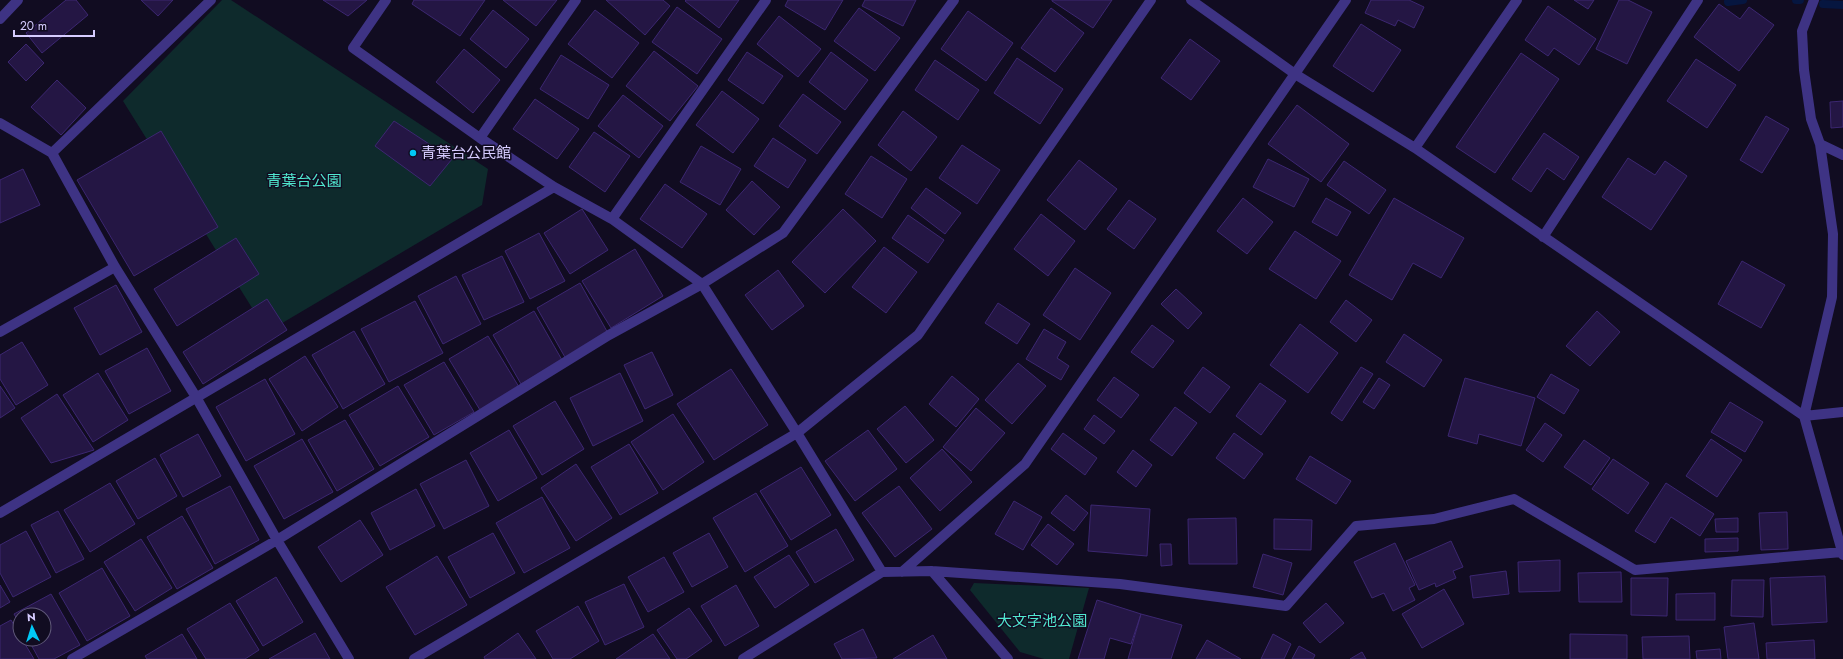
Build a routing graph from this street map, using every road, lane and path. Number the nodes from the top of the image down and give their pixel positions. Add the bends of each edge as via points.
1 (18, 0) edge
2 (211, 0) edge
3 (386, 0) edge
4 (576, 0) edge
5 (766, 0) edge
6 (954, 0) edge
7 (1151, 0) edge
8 (1192, 0) edge
9 (1346, 0) edge
10 (1517, 0) edge
11 (1698, 0) edge
12 (1814, 0) edge
13 (0, 19) edge
14 (1296, 74) junction
15 (0, 124) edge
16 (480, 138) junction
17 (1820, 144) junction
18 (1415, 148) junction
19 (52, 154) junction
20 (1843, 155) edge
21 (554, 187) junction
22 (612, 219) junction
23 (1543, 236) junction
24 (116, 267) junction
25 (702, 284) junction
26 (0, 332) edge
27 (196, 397) junction
28 (1843, 412) edge
29 (1804, 416) junction
30 (797, 433) junction
31 (0, 513) edge
32 (277, 540) junction
33 (1843, 553) edge
34 (932, 571) junction
35 (882, 572) junction
36 (902, 572) junction
37 (72, 659) edge
38 (349, 659) edge
39 (414, 659) edge
40 (743, 659) edge
41 (1008, 659) edge

1 - 13 street
2 - 19 street
3 - 16 street via 354,48
4 - 16 street
5 - 22 street
6 - 25 street via 783,233
7 - 30 street via 918,335
8 - 14 street
9 - 14 street
10 - 18 street
11 - 23 street
12 - 17 street via 1802,31 1804,70 1811,118
14 - 18 street
14 - 36 street via 1025,464
15 - 19 street
16 - 21 street
17 - 20 street
17 - 29 street via 1833,234 1832,297
18 - 23 street
19 - 24 street
21 - 22 street
21 - 27 street
22 - 25 street
23 - 29 street
24 - 26 street
24 - 27 street
25 - 30 street
25 - 32 street via 609,335
27 - 31 street
27 - 32 street
28 - 29 street
29 - 33 street
30 - 35 street
30 - 39 street
32 - 37 street
32 - 38 street
33 - 34 street via 1636,570 1514,499 1434,519 1356,526 1286,606 1120,584
34 - 36 street
34 - 41 street
35 - 36 street
35 - 40 street

